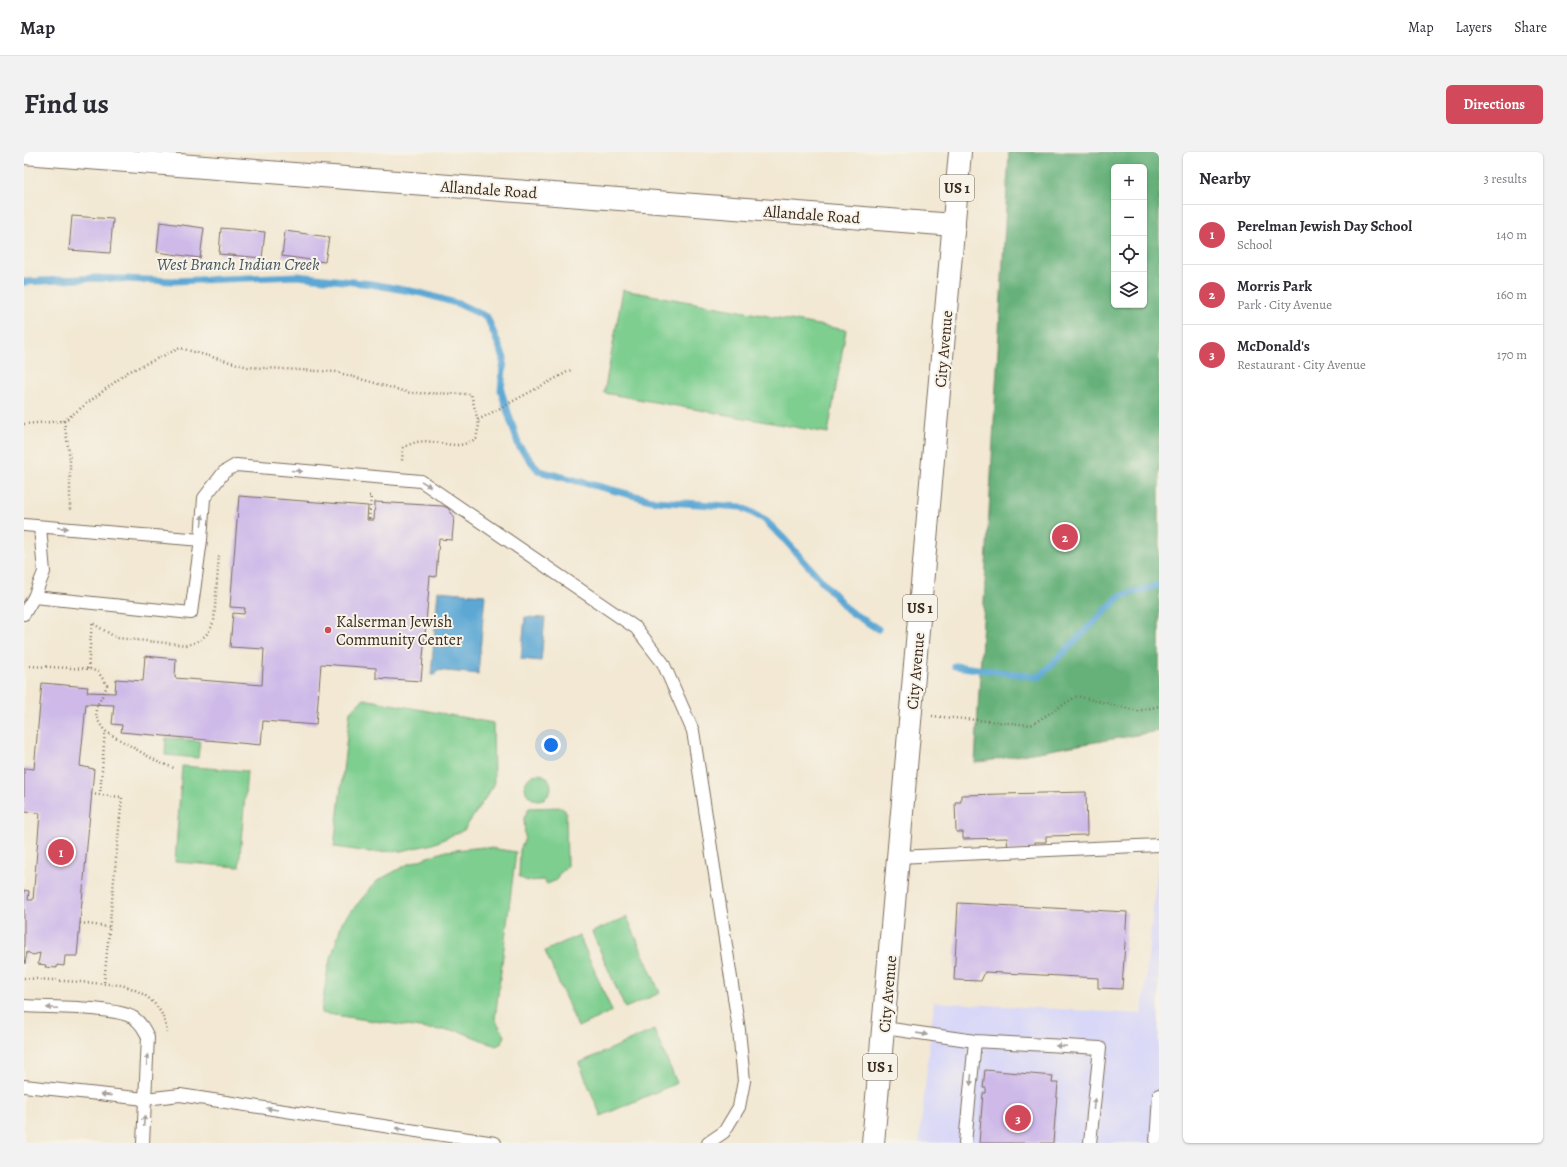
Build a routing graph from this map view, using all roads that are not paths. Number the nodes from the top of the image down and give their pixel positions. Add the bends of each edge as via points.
1 (960, 152) edge
2 (27, 153) edge
3 (954, 225) junction
4 (24, 525) edge
5 (40, 527) junction
6 (200, 540) junction
7 (34, 597) junction
8 (24, 614) edge
9 (1159, 844) edge
10 (898, 857) junction
11 (24, 1006) edge
12 (884, 1028) junction
13 (975, 1041) junction
14 (24, 1086) edge
15 (1159, 1095) edge
16 (145, 1099) junction
17 (143, 1143) edge
18 (495, 1143) edge
19 (708, 1143) edge
20 (873, 1143) edge
21 (966, 1143) edge
22 (1090, 1143) edge
23 (1156, 1143) edge

1 - 3 main road, City Avenue / US 1
2 - 3 main road, Allandale Road
3 - 10 main road, City Avenue / US 1
4 - 5 lane
5 -> 6 lane
5 - 7 lane via 44,572
6 - 7 lane via 191,613
6 -> 19 lane via 204,498 224,472 236,466 421,481 636,628 663,663 693,732 739,1030 744,1081 739,1107 724,1132
7 - 8 lane
9 - 10 lane
10 - 12 main road, City Avenue / US 1
16 -> 11 lane via 148,1038 142,1025 132,1017 108,1011
12 -> 13 lane
12 - 20 main road, City Avenue / US 1
13 -> 21 lane
22 -> 13 lane via 1100,1048
16 -> 14 lane
15 - 23 lane
17 -> 16 lane
18 -> 16 lane via 180,1095

